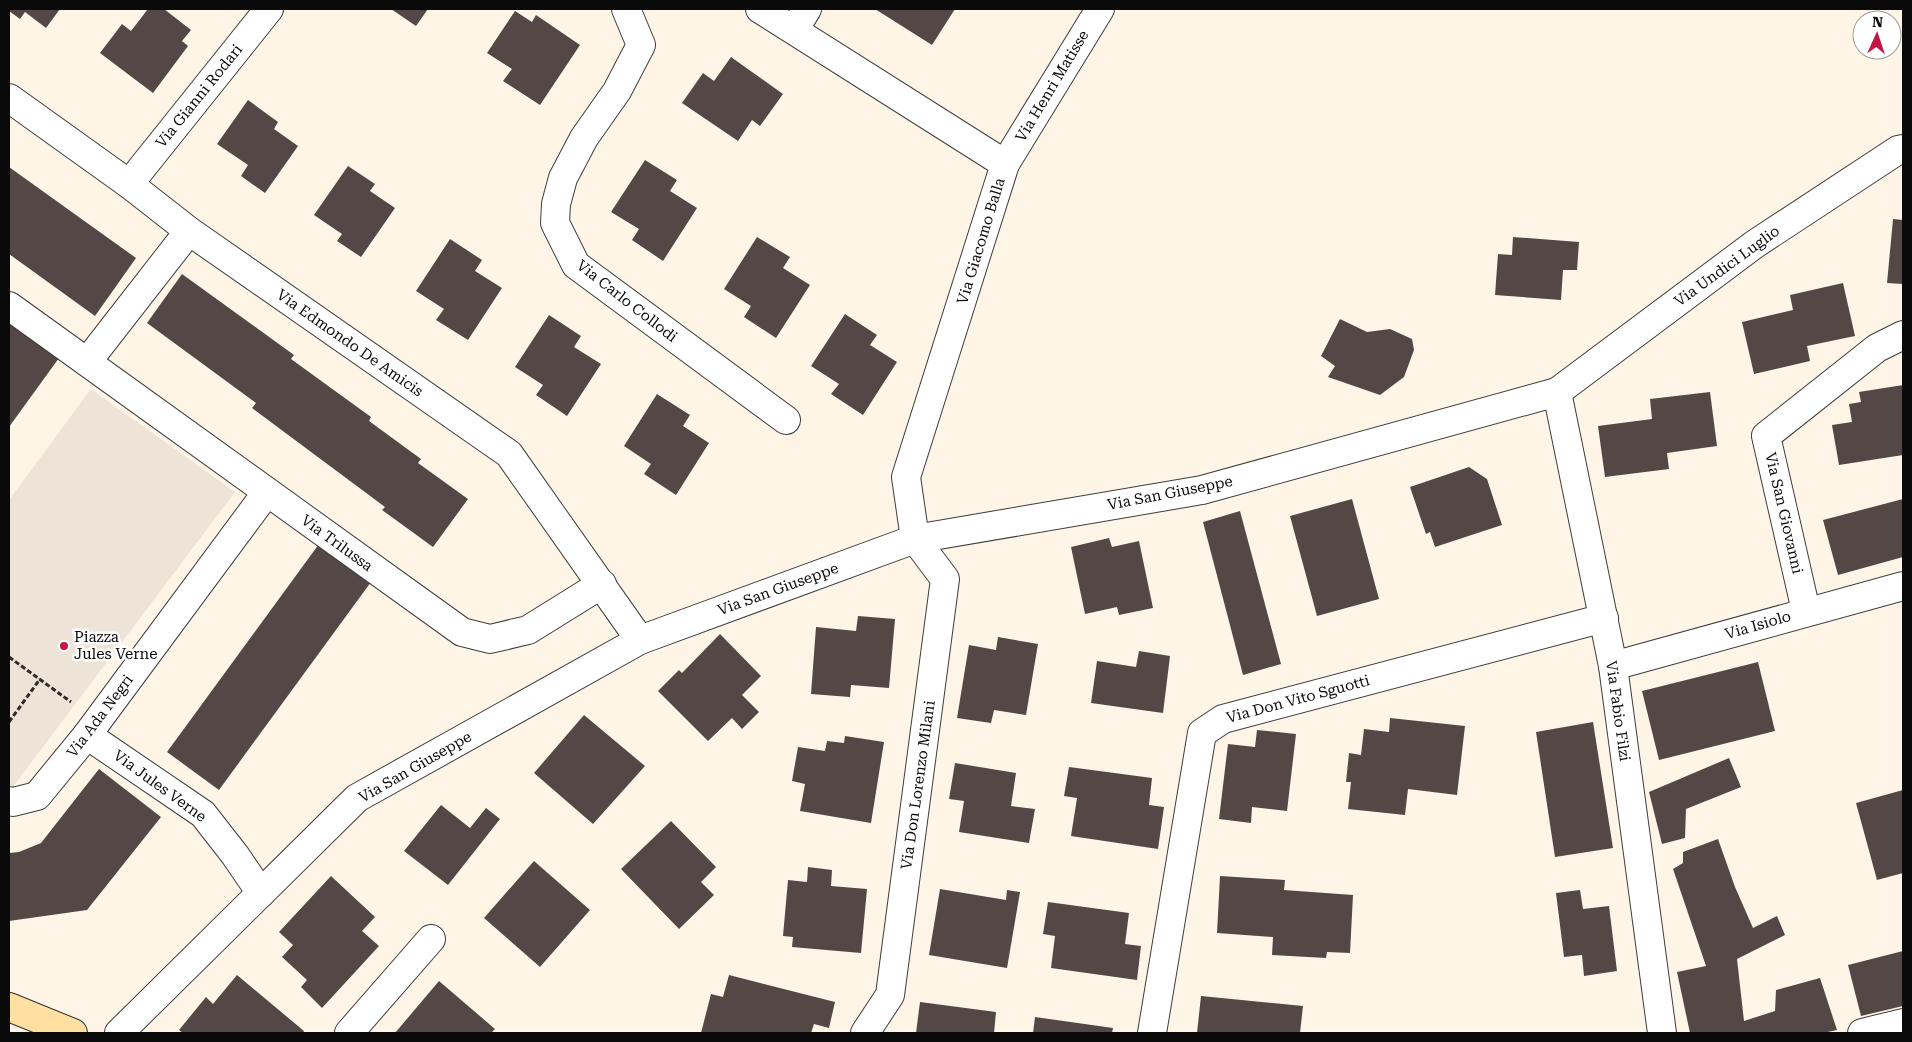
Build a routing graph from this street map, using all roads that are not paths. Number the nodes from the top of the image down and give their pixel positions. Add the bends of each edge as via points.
1 (270, 9) edge
2 (626, 9) edge
3 (760, 9) edge
4 (1100, 9) edge
5 (801, 19) edge
6 (9, 98) edge
7 (1903, 149) edge
8 (1005, 164) junction
9 (129, 184) junction
10 (189, 230) junction
11 (9, 306) edge
12 (1903, 334) edge
13 (87, 362) junction
14 (1557, 392) junction
15 (786, 420) dead end
16 (267, 492) junction
17 (915, 539) junction
18 (602, 584) junction
19 (1903, 586) edge
20 (1806, 611) junction
21 (1604, 618) junction
22 (640, 640) junction
23 (1613, 666) junction
24 (87, 735) junction
25 (9, 801) edge
26 (260, 894) junction
27 (431, 939) dead end
28 (9, 1007) edge
29 (1903, 1023) edge
30 (73, 1033) edge
31 (119, 1033) edge
32 (349, 1033) edge
33 (865, 1033) edge
34 (1152, 1033) edge
35 (1662, 1033) edge
36 (1862, 1033) edge

1 - 9 street, Via Gianni Rodari
2 - 15 street, Via Carlo Collodi via 641,45 617,91 584,138 563,178 555,223 576,265
3 - 5 street, Via Giacomo Balla
4 - 8 street, Via Henri Matisse
5 - 8 street, Via Giacomo Balla
6 - 9 street, Via Edmondo De Amicis
7 - 14 street, Via Undici Luglio via 1755,244
8 - 17 street, Via Giacomo Balla via 906,477
9 - 10 street, Via Edmondo De Amicis
10 - 13 street
10 - 18 street, Via Edmondo De Amicis via 509,454
11 - 13 street, Via Trilussa
12 - 20 street, Via San Giovanni via 1877,348 1766,436
13 - 16 street, Via Trilussa
14 - 17 street, Via San Giuseppe via 1202,490
14 - 21 street, Via Fabio Filzi
16 - 18 street, Via Trilussa via 462,632 490,639 528,630
16 - 24 street, Via Ada Negri
17 - 22 street, Via San Giuseppe
17 - 33 street, Via Don Lorenzo Milani via 946,579 890,995
18 - 22 street, Via Edmondo De Amicis
19 - 20 street, Via Isiolo
20 - 23 street, Via Isiolo
21 - 23 street, Via Fabio Filzi
21 - 34 street, Via Don Vito Sguotti via 1223,718 1202,733
22 - 26 street, Via San Giuseppe via 357,798
23 - 35 street, Via Fabio Filzi
24 - 25 street, Via Ada Negri via 37,796
24 - 26 street, Via Jules Verne via 203,814
26 - 31 street, Via San Giuseppe
27 - 32 street
28 - 30 main road
29 - 36 street

